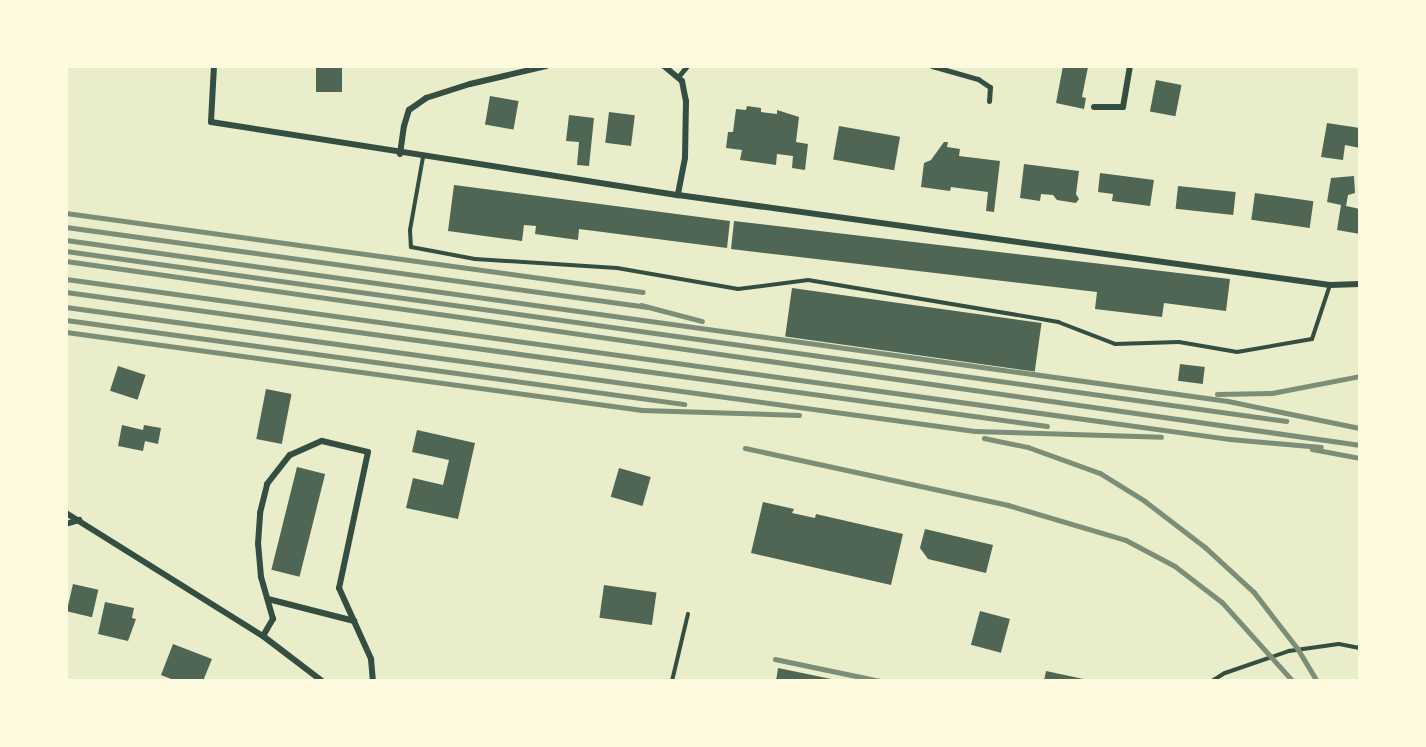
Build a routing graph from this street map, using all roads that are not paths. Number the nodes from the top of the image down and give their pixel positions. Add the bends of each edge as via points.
1 (214, 66) edge
2 (546, 66) edge
3 (664, 66) edge
4 (687, 66) edge
5 (932, 66) edge
6 (1130, 66) edge
7 (678, 77) junction
8 (989, 101) dead end
9 (1094, 107) dead end
10 (400, 154) junction
11 (423, 157) junction
12 (678, 195) junction
13 (1360, 284) edge
14 (1330, 285) junction
15 (66, 513) edge
16 (80, 520) junction
17 (66, 524) edge
18 (268, 599) junction
19 (687, 614) dead end
20 (354, 621) junction
21 (263, 636) junction
22 (1360, 648) edge
23 (322, 681) edge
24 (373, 681) edge
25 (672, 681) edge
26 (1212, 681) edge

1 - 10 street via 211,122
2 - 10 street via 426,98 409,110
3 - 7 street
4 - 7 street
5 - 8 street via 978,79 990,87
6 - 9 street via 1124,107
7 - 12 street via 686,101 685,158
10 - 11 street
11 - 12 street
11 - 14 lane via 410,230 411,247 475,259 617,268 738,289 808,280 1058,322 1115,344 1179,342 1237,352 1312,339
12 - 14 street
13 - 14 street
15 - 16 street
16 - 17 street
16 - 21 street
18 - 20 street
18 - 20 street via 261,578 258,544 267,484 290,455 322,441 368,452 339,588
18 - 21 street via 273,619
19 - 25 lane
20 - 24 street via 371,659
21 - 23 street
22 - 26 lane via 1339,644 1289,651

